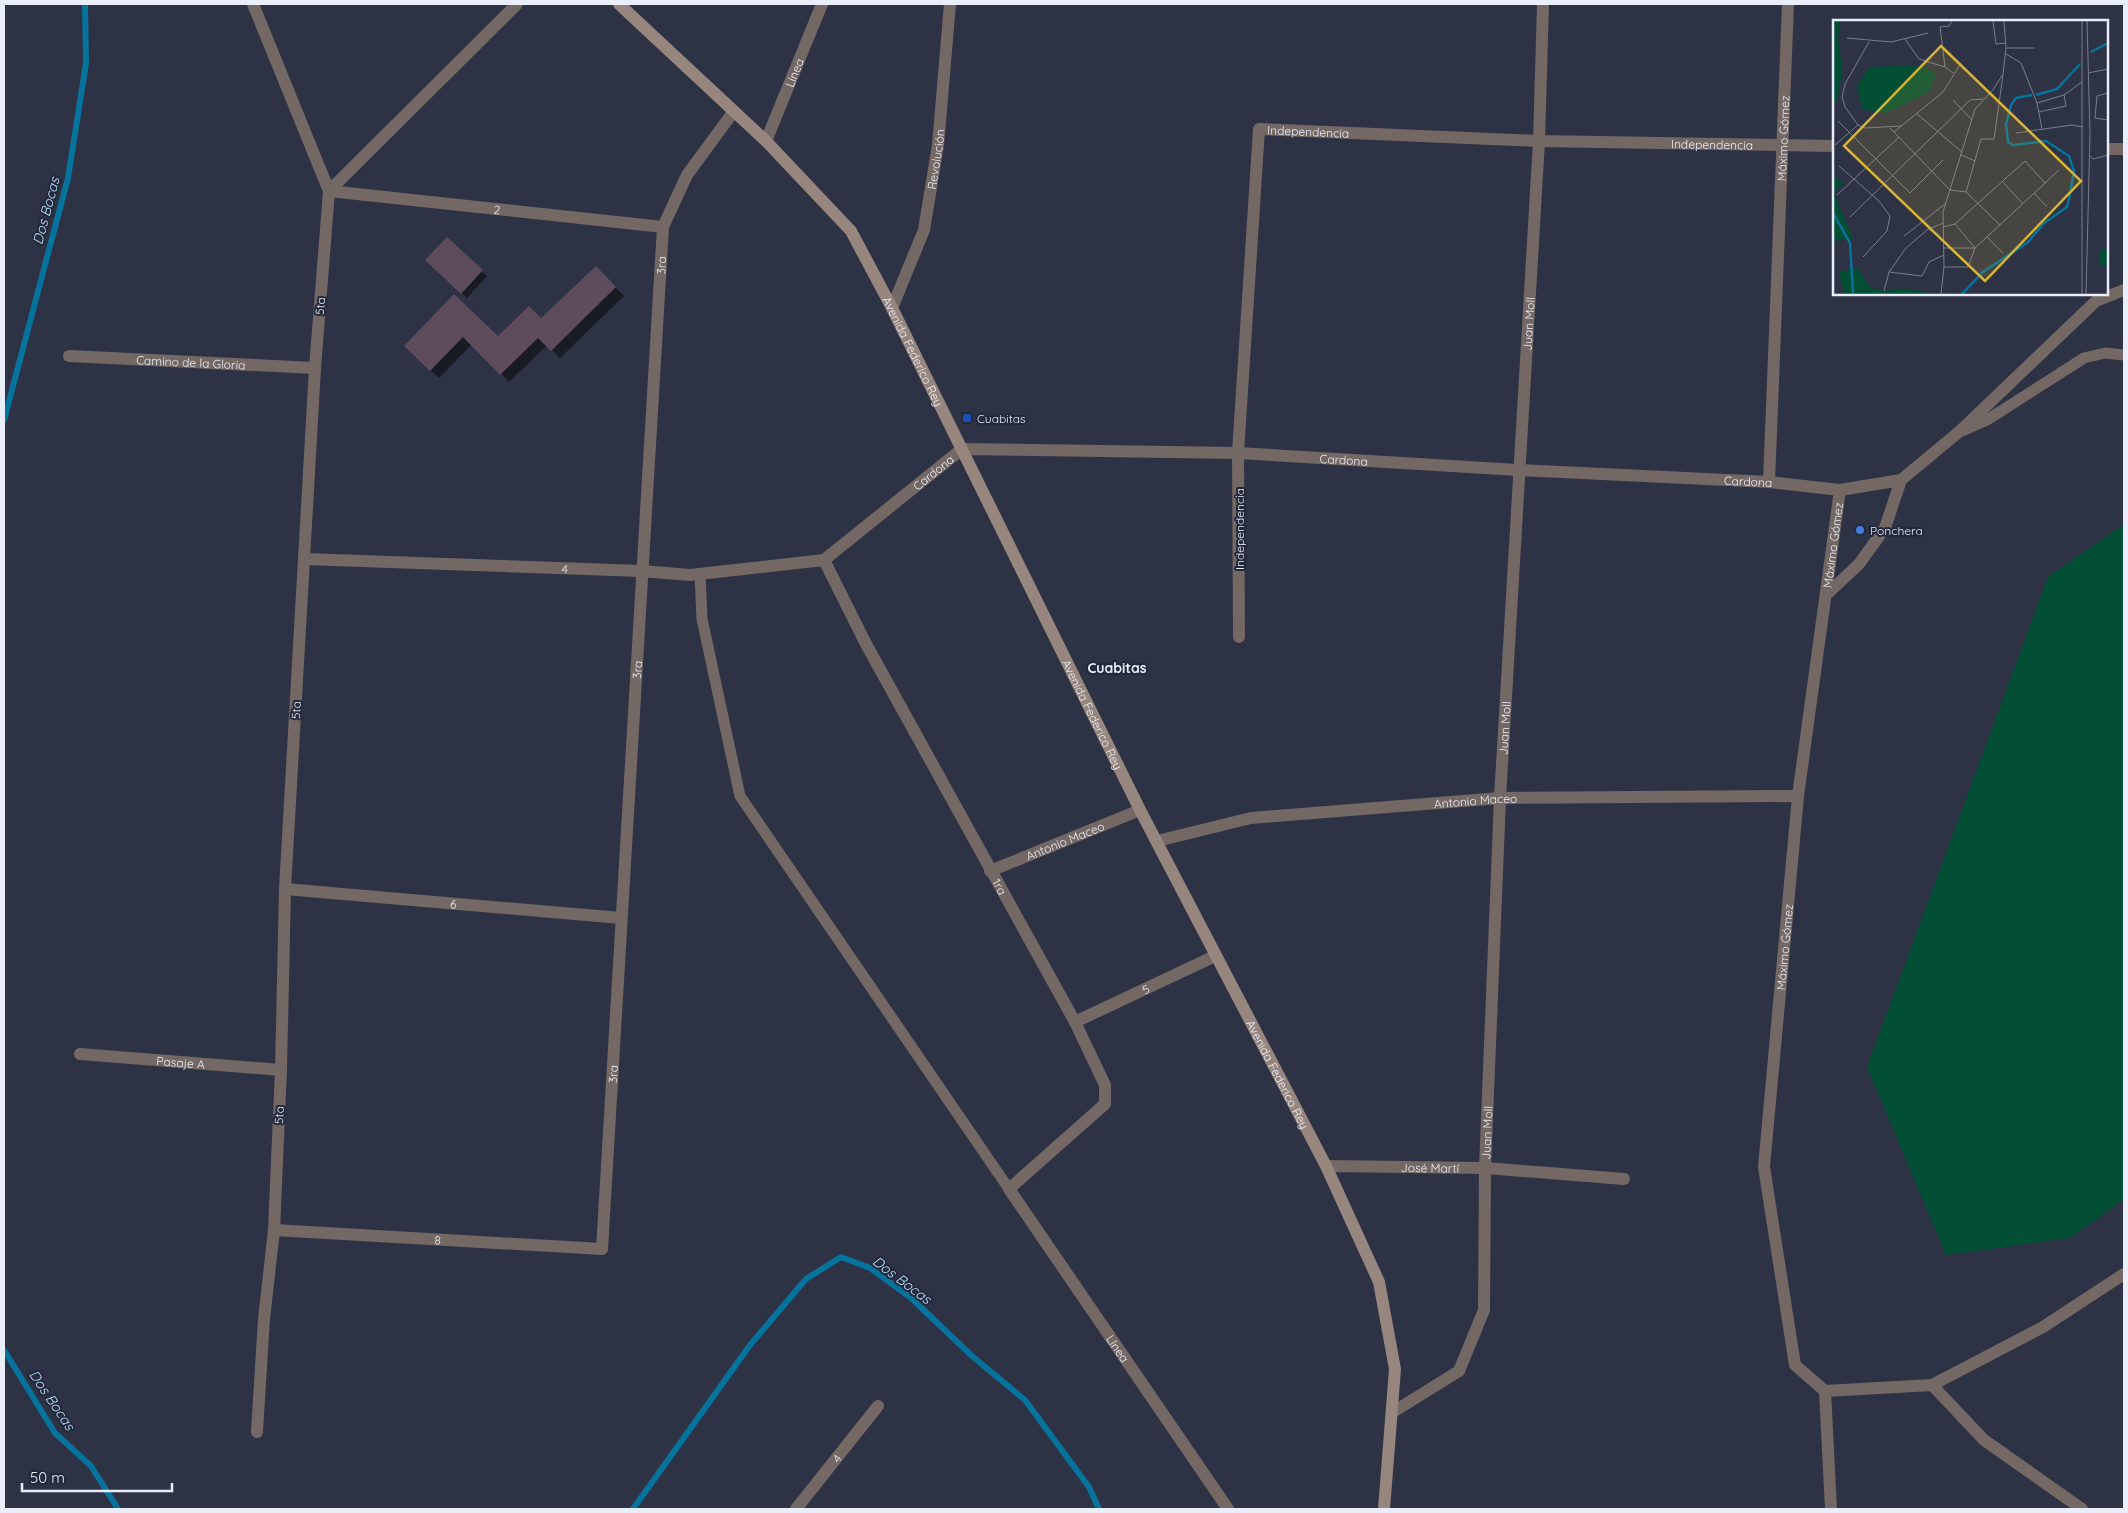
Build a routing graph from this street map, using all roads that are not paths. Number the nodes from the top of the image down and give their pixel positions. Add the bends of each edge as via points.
1 (253, 4) edge
2 (517, 4) edge
3 (619, 4) edge
4 (822, 4) edge
5 (950, 4) edge
6 (1543, 4) edge
7 (1788, 4) edge
8 (734, 112) junction
9 (766, 141) junction
10 (1539, 141) junction
11 (1783, 145) junction
12 (1833, 146) edge
13 (2108, 149) edge
14 (2124, 149) edge
15 (329, 191) junction
16 (663, 227) junction
17 (2124, 290) edge
18 (892, 308) junction
19 (2124, 355) edge
20 (69, 356) dead end
21 (315, 368) junction
22 (1960, 431) junction
23 (962, 449) junction
24 (1238, 453) junction
25 (1518, 470) junction
26 (1901, 480) junction
27 (1769, 482) junction
28 (1840, 490) junction
29 (305, 559) junction
30 (824, 560) junction
31 (641, 571) junction
32 (700, 574) junction
33 (1826, 595) junction
34 (1239, 636) dead end
35 (1798, 796) junction
36 (1500, 798) junction
37 (1140, 810) junction
38 (1157, 841) junction
39 (990, 871) junction
40 (285, 889) junction
41 (621, 918) junction
42 (1215, 956) junction
43 (1075, 1022) junction
44 (80, 1054) dead end
45 (281, 1070) junction
46 (1326, 1166) junction
47 (1485, 1168) junction
48 (1624, 1179) dead end
49 (1009, 1189) junction
50 (274, 1230) junction
51 (602, 1249) joint
52 (2124, 1274) edge
53 (1932, 1385) junction
54 (1825, 1390) junction
55 (878, 1406) dead end
56 (1393, 1412) junction
57 (257, 1432) dead end
58 (796, 1509) edge
59 (1228, 1509) edge
60 (1384, 1509) edge
61 (1831, 1509) edge
62 (2082, 1509) edge

1 - 15 street, 5ta
2 - 15 street
3 - 8 main road, Avenida Federico Rey
4 - 9 street, Línea
5 - 18 street, Revolución via 938,145 924,230
6 - 10 street, Juan Moll
7 - 11 street, Máximo Gómez
8 - 9 main road, Avenida Federico Rey
8 - 16 street, 3ra via 687,175
9 - 18 main road, Avenida Federico Rey via 851,232
10 - 11 street, Independencia
10 - 24 street, Independencia via 1259,129
10 - 25 street, Juan Moll
11 - 12 street, Independencia
11 - 27 street, Máximo Gómez
13 - 14 street
15 - 16 street, 2
15 - 21 street, 5ta
16 - 31 street, 3ra
17 - 22 street via 2096,301
18 - 23 main road, Avenida Federico Rey
19 - 22 lane via 2105,353 2084,358 1987,420
20 - 21 street, Camino de la Gloria
21 - 29 street, 5ta
22 - 26 street
23 - 24 street, Cardona
23 - 30 street, Cardona
23 - 37 main road, Avenida Federico Rey
24 - 25 street, Cardona
24 - 34 street, Independencia
25 - 27 street, Cardona
25 - 36 street, Juan Moll
26 - 28 street, Cardona
26 - 33 street via 1880,534 1859,564
27 - 28 street, Cardona
28 - 33 street, Máximo Gómez
29 - 31 street, 4
29 - 40 street, 5ta
30 - 32 street, 4
30 - 39 street, 1ra via 866,644
31 - 32 street, 4
31 - 41 street, 3ra
32 - 49 lane via 702,619 740,796
33 - 35 street, Máximo Gómez
35 - 36 street, Antonio Maceo
35 - 54 street, Máximo Gómez via 1764,1167 1795,1364
36 - 38 street, Antonio Maceo via 1250,818
36 - 47 street, Juan Moll
37 - 38 main road, Avenida Federico Rey
37 - 39 street, Antonio Maceo
38 - 42 main road, Avenida Federico Rey
39 - 43 street, 1ra
40 - 41 street, 6
40 - 45 street, 5ta
41 - 51 street, 3ra
42 - 43 street, 5
42 - 46 main road, Avenida Federico Rey
43 - 49 street, 1ra via 1105,1085 1105,1104
44 - 45 street, Pasaje A
45 - 50 street, 5ta
46 - 47 street, José Martí
46 - 56 main road, Avenida Federico Rey via 1379,1282 1396,1370
47 - 48 street, José Martí
47 - 56 street, Juan Moll via 1484,1310 1458,1371
49 - 59 street, Línea
50 - 51 street, 8
50 - 57 street, 5ta via 264,1319
52 - 53 street via 2043,1327
53 - 54 street
53 - 62 street via 1984,1440
54 - 61 street
55 - 58 street, 4
56 - 60 main road, Avenida Federico Rey

